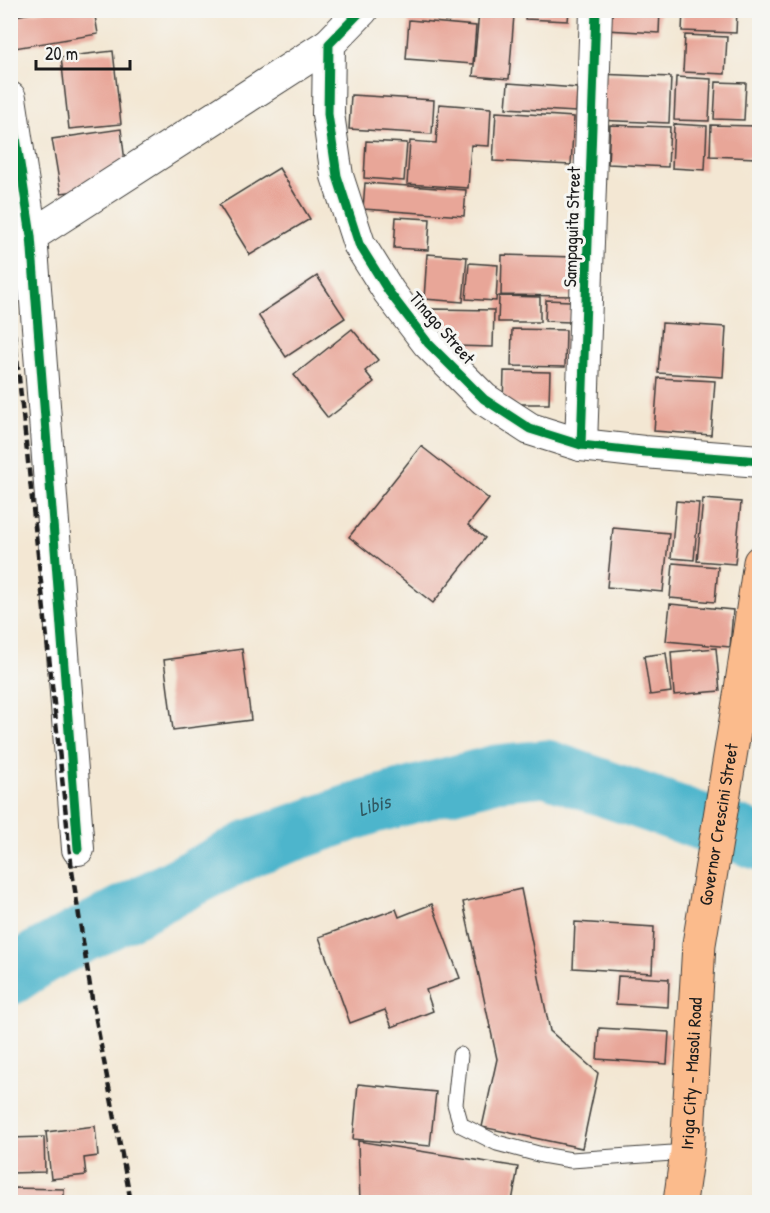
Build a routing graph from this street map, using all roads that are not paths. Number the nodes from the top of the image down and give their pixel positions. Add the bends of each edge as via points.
1 (362, 10) edge
2 (596, 10) edge
3 (329, 44) junction
4 (10, 98) edge
5 (31, 236) junction
6 (581, 445) junction
7 (759, 461) edge
8 (759, 562) edge
9 (746, 703) edge
10 (78, 849) dead end
11 (699, 944) joint
12 (460, 1055) dead end
13 (687, 1152) junction
14 (680, 1203) edge

1 - 3 street
2 - 6 street, Sampaguita Street
3 - 5 street
3 - 6 street, Tinago Street via 328,114 337,176 359,244 389,292 428,343 484,399 530,429
4 - 5 street
5 - 10 street
6 - 7 street, Tinago Street
8 - 9 main road, Governor Crescini Street
9 - 11 main road, Governor Crescini Street
11 - 13 main road, Iriga City - Masoli Road
12 - 13 lane via 455,1104 461,1125 497,1143 571,1160
13 - 14 main road, Iriga City - Masoli Road

